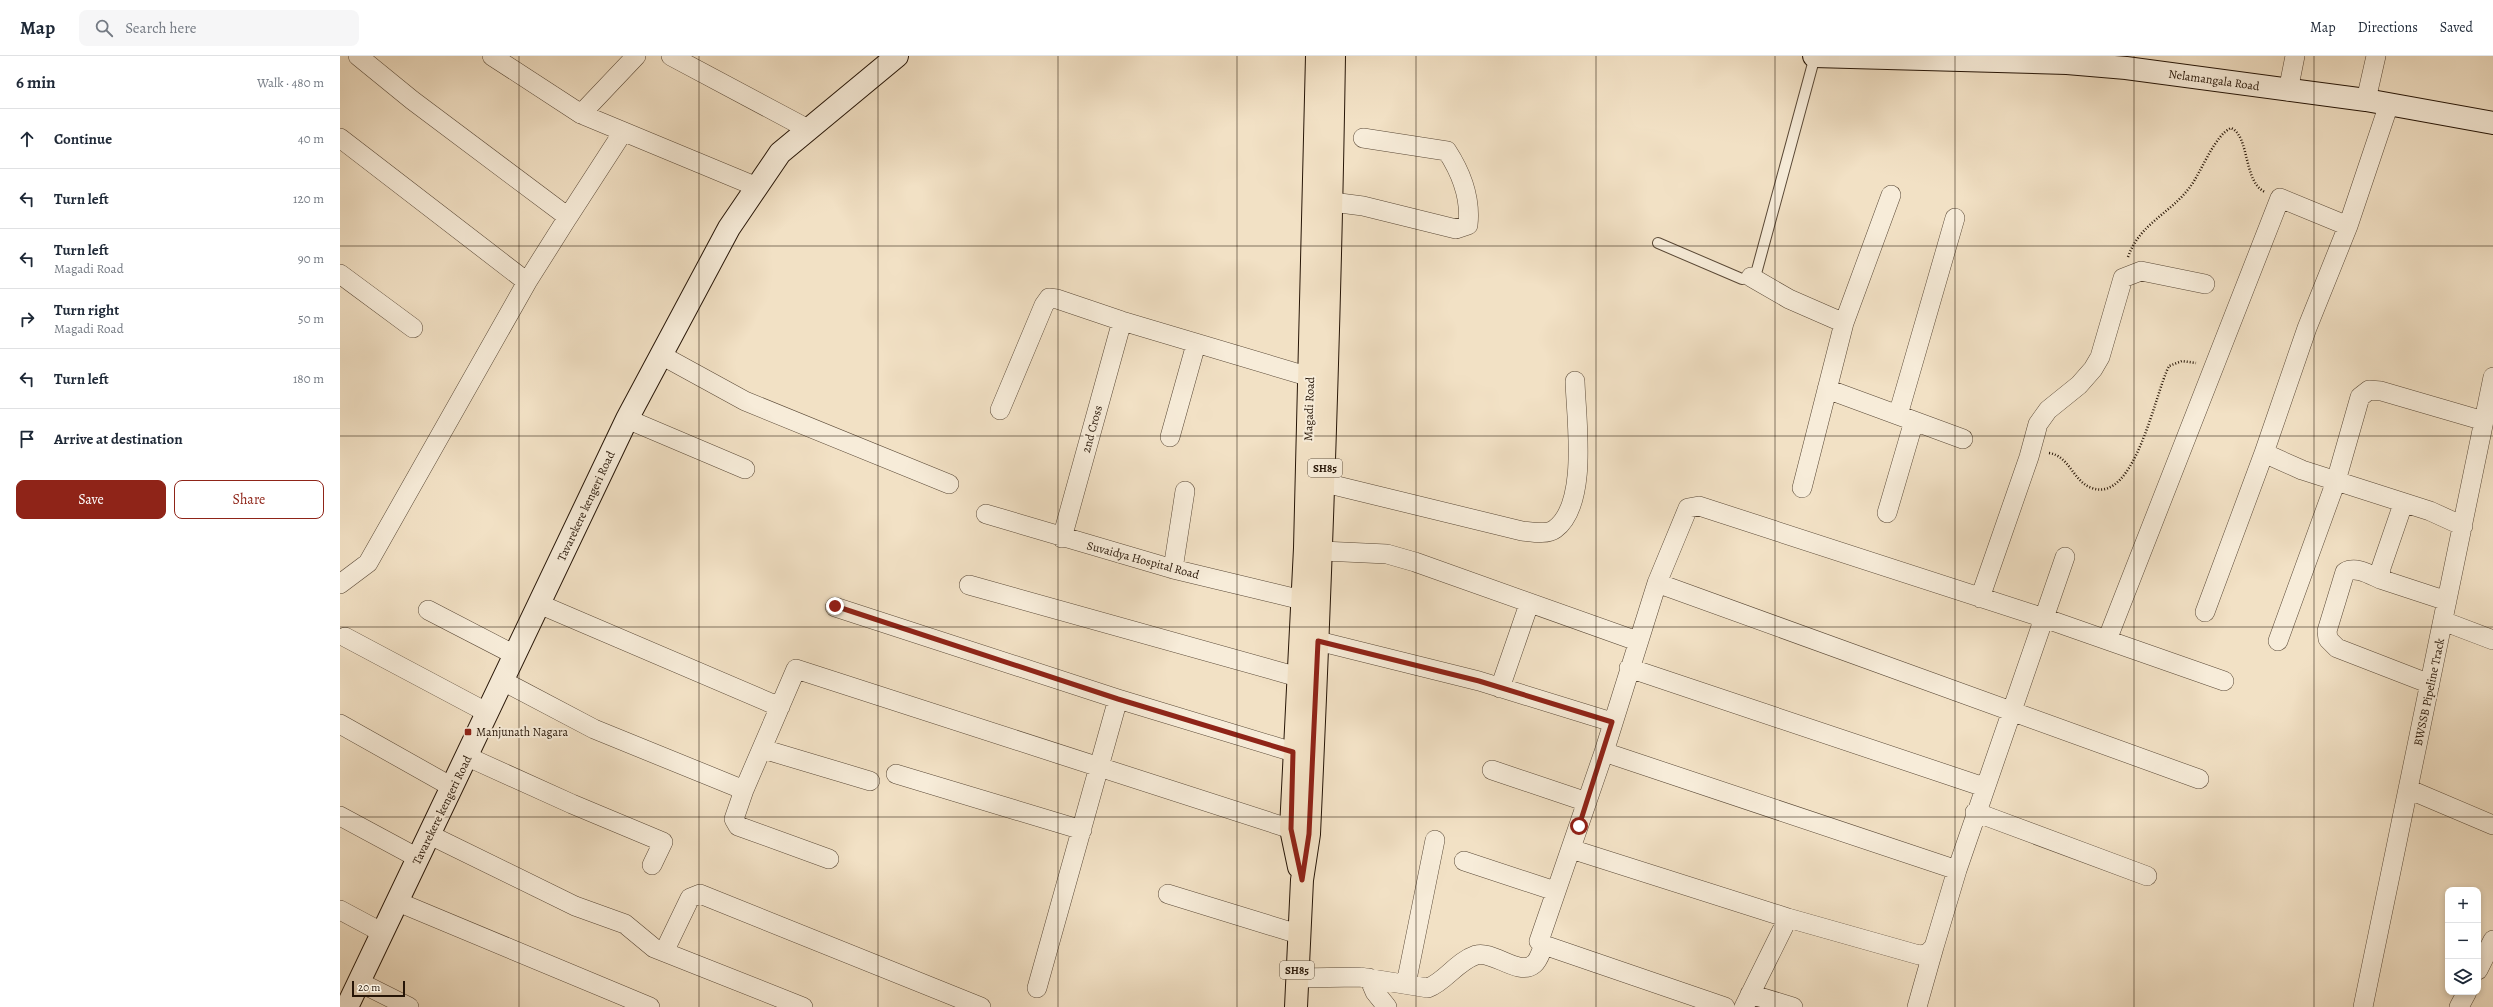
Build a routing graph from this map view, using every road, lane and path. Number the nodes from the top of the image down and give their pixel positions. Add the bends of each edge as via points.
1 (358, 56) edge
2 (492, 56) edge
3 (636, 56) edge
4 (671, 56) edge
5 (897, 56) edge
6 (1317, 56) edge
7 (1334, 56) edge
8 (1815, 56) edge
9 (2295, 56) edge
10 (2376, 56) edge
11 (1873, 57) edge
12 (1938, 58) edge
13 (2035, 59) edge
14 (2121, 62) edge
15 (2288, 91) junction
16 (2366, 100) junction
17 (1324, 102) junction
18 (2389, 104) junction
19 (580, 114) junction
20 (2493, 123) edge
21 (808, 129) junction
22 (623, 132) junction
23 (340, 138) edge
24 (1363, 138) dead end
25 (757, 187) junction
26 (1891, 195) dead end
27 (2280, 198) junction
28 (1332, 202) junction
29 (568, 217) junction
30 (1955, 218) dead end
31 (2348, 226) junction
32 (1658, 243) dead end
33 (340, 274) edge
34 (1751, 277) junction
35 (2123, 278) junction
36 (527, 282) junction
37 (2205, 284) dead end
38 (1122, 321) junction
39 (1844, 323) junction
40 (413, 328) dead end
41 (1196, 344) junction
42 (661, 355) junction
43 (2215, 365) junction
44 (1310, 377) junction
45 (2493, 377) edge
46 (1575, 381) dead end
47 (1827, 389) junction
48 (1000, 410) dead end
49 (1906, 418) junction
50 (627, 419) junction
51 (2484, 421) junction
52 (1170, 437) dead end
53 (1963, 439) dead end
54 (2264, 453) junction
55 (2029, 457) junction
56 (745, 469) dead end
57 (2336, 481) junction
58 (1325, 483) junction
59 (949, 484) dead end
60 (1802, 488) dead end
61 (1186, 491) dead end
62 (2403, 504) junction
63 (1888, 513) dead end
64 (986, 514) dead end
65 (2463, 526) junction
66 (1062, 538) junction
67 (1322, 551) junction
68 (2064, 557) dead end
69 (1173, 568) junction
70 (2380, 578) junction
71 (1657, 583) junction
72 (340, 584) edge
73 (969, 585) dead end
74 (1980, 598) junction
75 (1302, 600) junction
76 (2448, 601) junction
77 (539, 604) junction
78 (1529, 604) junction
79 (835, 606) dead end
80 (428, 610) dead end
81 (2205, 612) dead end
82 (2044, 618) junction
83 (2443, 621) junction
84 (345, 637) dead end
85 (2107, 640) junction
86 (2493, 640) edge
87 (1318, 641) junction
88 (1637, 641) junction
89 (2278, 641) dead end
90 (515, 655) junction
91 (1629, 668) junction
92 (1298, 677) junction
93 (503, 680) junction
94 (2224, 681) dead end
95 (2430, 684) junction
96 (1500, 688) junction
97 (1118, 699) junction
98 (780, 707) junction
99 (2011, 711) junction
100 (488, 713) junction
101 (1612, 722) junction
102 (340, 724) edge
103 (763, 749) junction
104 (1293, 752) junction
105 (1604, 752) junction
106 (468, 757) junction
107 (1100, 768) junction
108 (1492, 770) dead end
109 (896, 774) dead end
110 (2199, 779) dead end
111 (870, 781) dead end
112 (452, 787) junction
113 (1984, 787) junction
114 (2408, 789) junction
115 (744, 790) junction
116 (1587, 802) junction
117 (1975, 812) junction
118 (340, 816) edge
119 (2493, 825) edge
120 (1291, 829) junction
121 (1082, 830) junction
122 (430, 834) junction
123 (1435, 840) dead end
124 (1571, 849) junction
125 (418, 858) junction
126 (829, 859) dead end
127 (1464, 861) dead end
128 (652, 865) dead end
129 (1957, 870) junction
130 (2147, 876) dead end
131 (1302, 880) junction
132 (1555, 891) junction
133 (1168, 894) dead end
134 (398, 902) junction
135 (340, 910) edge
136 (1788, 918) junction
137 (383, 932) junction
138 (1298, 934) junction
139 (2493, 940) edge
140 (1544, 945) junction
141 (1934, 947) junction
142 (664, 952) junction
143 (2481, 964) edge
144 (1297, 978) junction
145 (1369, 978) junction
146 (359, 982) junction
147 (1406, 984) junction
148 (1037, 988) dead end
149 (2465, 995) edge
150 (1747, 1001) edge
151 (347, 1007) edge
152 (409, 1007) edge
153 (650, 1007) edge
154 (803, 1007) edge
155 (981, 1007) edge
156 (1296, 1007) edge
157 (1387, 1007) edge
158 (1725, 1007) edge
159 (1792, 1007) edge
160 (1917, 1007) edge
161 (2363, 1007) edge
162 (2459, 1007) edge

1 - 29 street via 412,100
2 - 19 street
3 - 19 street
4 - 21 street
5 - 21 main road, Tavarekere kengeri Road
6 - 17 main road, Magadi Road / SH85
7 - 17 main road, Magadi Road / SH85
8 - 11 main road, Nelamangala Road
8 - 34 lane via 1761,260
9 - 15 street
10 - 16 street
11 - 12 main road, Nelamangala Road
12 - 13 main road, Nelamangala Road
13 - 14 main road, Nelamangala Road
14 - 15 main road, Nelamangala Road
15 - 16 main road, Nelamangala Road
16 - 18 main road, Nelamangala Road
17 - 28 main road, Magadi Road / SH85
17 - 44 main road, Magadi Road / SH85
18 - 20 main road, Nelamangala Road
18 - 31 street
19 - 22 street
21 - 25 main road, Tavarekere kengeri Road via 780,153
22 - 25 street
22 - 29 street
23 - 36 street
24 - 28 street via 1447,151 1458,168 1470,207 1468,225 1456,229 1363,206
25 - 42 main road, Tavarekere kengeri Road via 729,228
26 - 39 street
27 - 31 street
27 - 35 path via 2261,190 2253,178 2238,133 2232,128 2226,130 2189,188 2179,200 2149,223 2138,237 2130,250
27 - 43 street
28 - 58 main road, Magadi Road / SH85
29 - 36 street
30 - 49 street
31 - 54 street via 2305,335
32 - 34 lane via 1742,279
33 - 40 street
34 - 39 street via 1789,299
35 - 37 street via 2141,271
35 - 55 street via 2100,356 2086,379 2040,417
36 - 72 street via 368,563
38 - 41 street
38 - 48 street via 1049,298
38 - 66 street, 2nd Cross
39 - 47 street
41 - 44 street
41 - 52 street
42 - 50 main road, Tavarekere kengeri Road
42 - 59 street via 745,401
43 - 55 path via 2182,360 2169,366 2134,460 2121,481 2112,486 2103,490 2090,488 2079,480 2061,457 2054,454 2042,452
43 - 85 street
44 - 75 main road, Magadi Road / SH85
45 - 51 street, BWSSB Pipeline Track
46 - 58 street via 1578,471 1574,497 1567,516 1555,530 1540,533 1522,532
47 - 49 street
47 - 60 street
49 - 53 street
49 - 63 street
50 - 56 street
50 - 77 main road, Tavarekere kengeri Road
51 - 57 street via 2382,391 2369,390 2360,397
51 - 65 street, BWSSB Pipeline Track
54 - 57 street via 2302,470
54 - 81 street
55 - 74 street
57 - 62 street
57 - 89 street
58 - 67 main road, Magadi Road / SH85
61 - 69 street
62 - 65 street via 2430,511
62 - 70 street via 2381,568
64 - 66 street, Suvaidya Hospital Road
65 - 76 street, BWSSB Pipeline Track
66 - 69 street, Suvaidya Hospital Road
67 - 78 street via 1387,554
67 - 87 main road, Magadi Road / SH85
68 - 82 street
69 - 75 street, Suvaidya Hospital Road
70 - 76 street
70 - 95 street via 2358,570 2350,569 2345,572 2327,631 2328,639 2337,648
71 - 74 street via 1683,514 1693,506
71 - 88 street
71 - 99 street
73 - 92 street
74 - 82 street
75 - 92 main road, Magadi Road / SH85
76 - 83 street, BWSSB Pipeline Track
77 - 90 main road, Tavarekere kengeri Road
77 - 98 street
78 - 88 street
78 - 96 street
79 - 97 street
80 - 90 street
82 - 85 street
82 - 99 street
83 - 86 street
83 - 95 street, BWSSB Pipeline Track
84 - 100 street
85 - 94 street
87 - 96 street
87 - 131 main road, Magadi Road / SH85 via 1309,834
88 - 91 street
90 - 93 main road, Tavarekere kengeri Road
91 - 101 street
91 - 113 street
92 - 104 main road, Magadi Road / SH85
93 - 100 main road, Tavarekere kengeri Road
93 - 115 street via 594,729
95 - 114 street, BWSSB Pipeline Track
96 - 101 street
97 - 104 street
97 - 107 street
98 - 103 street
98 - 107 street via 796,669
99 - 110 street
99 - 113 street
100 - 106 main road, Tavarekere kengeri Road
101 - 105 street
102 - 112 street
103 - 111 street
103 - 115 street
104 - 120 main road, Magadi Road / SH85
105 - 116 street
105 - 129 street
106 - 112 main road, Tavarekere kengeri Road
106 - 128 street via 663,842
107 - 120 street
107 - 121 street
108 - 116 street
109 - 121 street
112 - 122 main road, Tavarekere kengeri Road
113 - 117 street
114 - 119 street
114 - 161 street, BWSSB Pipeline Track
115 - 126 street via 734,819 738,826
116 - 124 street
117 - 129 street
117 - 130 street
118 - 125 street
120 - 131 main road, Magadi Road / SH85
121 - 148 street
122 - 125 main road, Tavarekere kengeri Road
122 - 142 street via 575,906 625,924 654,948
123 - 147 street
124 - 132 street
124 - 136 street
125 - 134 main road, Tavarekere kengeri Road
127 - 132 street
129 - 141 street
131 - 138 main road, Magadi Road / SH85
132 - 140 street via 1539,938 1540,944
133 - 138 street
134 - 137 main road, Tavarekere kengeri Road
134 - 153 street
135 - 137 street
136 - 141 street via 1919,956 1927,954
136 - 150 street
137 - 146 main road, Tavarekere kengeri Road
138 - 144 main road, Magadi Road / SH85
139 - 143 street
140 - 147 street via 1534,964 1526,967 1486,954 1476,955 1464,961 1436,986 1428,988
140 - 158 street
141 - 160 street
142 - 154 street
142 - 155 street via 690,898 700,894
144 - 145 street
144 - 156 main road, Magadi Road / SH85
145 - 147 street
145 - 157 street via 1375,992
146 - 151 main road, Tavarekere kengeri Road
146 - 152 street
149 - 162 street
150 - 159 street

